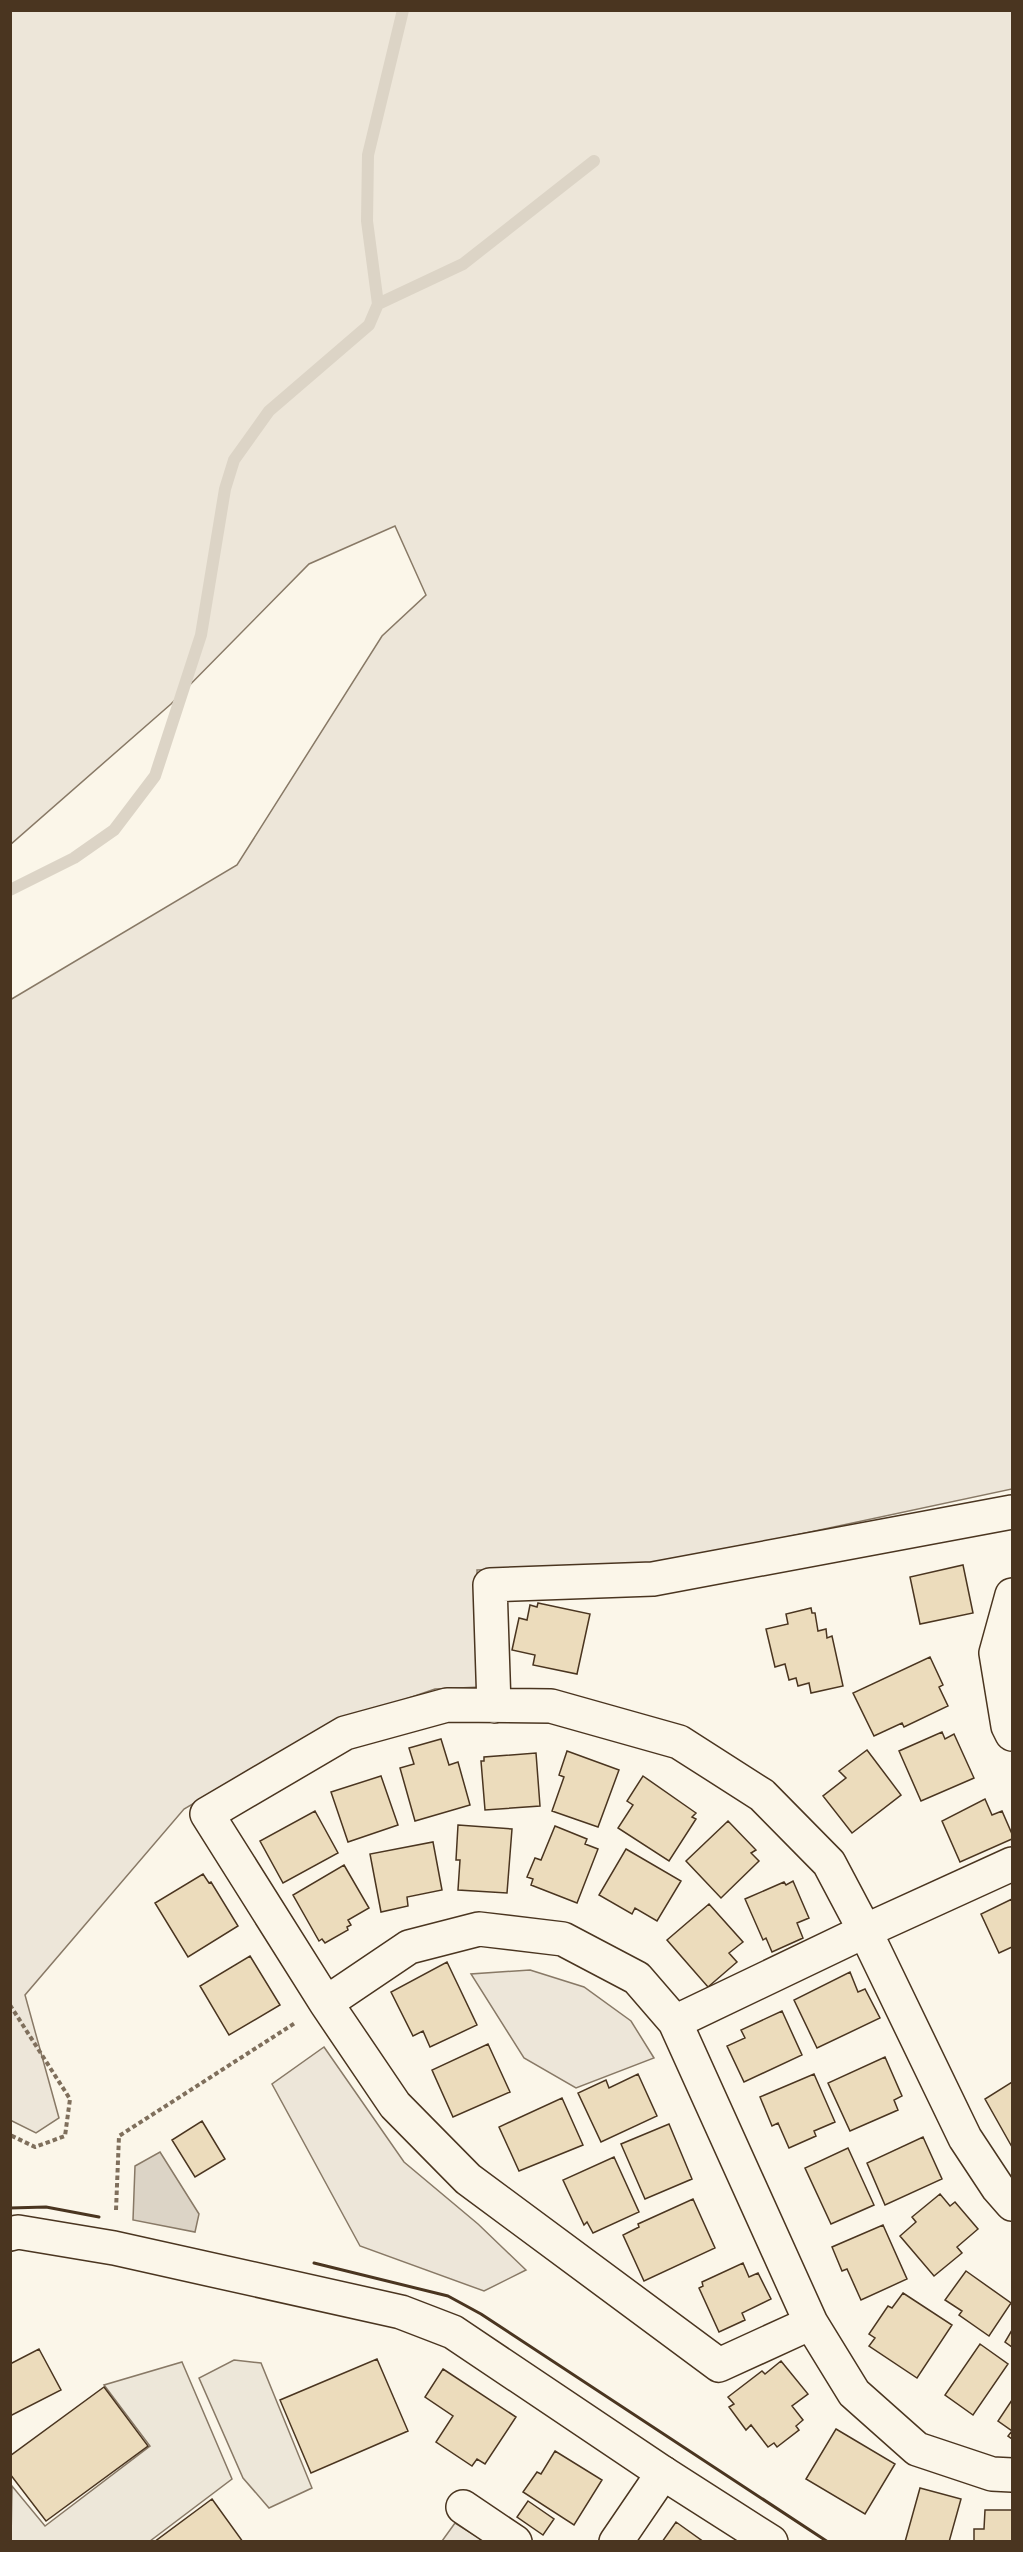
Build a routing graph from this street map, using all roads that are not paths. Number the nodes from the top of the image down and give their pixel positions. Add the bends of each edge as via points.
1 (1012, 1512) edge
2 (1012, 1595) edge
3 (494, 1706) junction
4 (1012, 1734) edge
5 (1012, 1864) edge
6 (864, 1930) junction
7 (326, 2004) junction
8 (675, 2022) junction
9 (1012, 2204) edge
10 (10, 2234) edge
11 (811, 2324) junction
12 (663, 2474) junction
13 (1012, 2475) edge
14 (463, 2507) dead end
15 (515, 2541) edge
16 (616, 2541) edge
17 (771, 2541) edge

1 - 3 street via 653,1579 490,1585
2 - 4 street via 996,1653
3 - 6 street via 551,1706 679,1742 762,1795 829,1863
3 - 7 street via 447,1705 345,1734 207,1814
5 - 6 street
6 - 8 street
6 - 9 street via 965,2138
7 - 8 street via 409,1947 479,1929 563,1939 637,1978
7 - 11 street via 395,2105 468,2179 720,2365
8 - 11 street
10 - 12 street via 18,2232 114,2248 401,2312 453,2332
11 - 13 street via 854,2392 917,2449 992,2474
12 - 16 street
12 - 17 street
14 - 15 street

